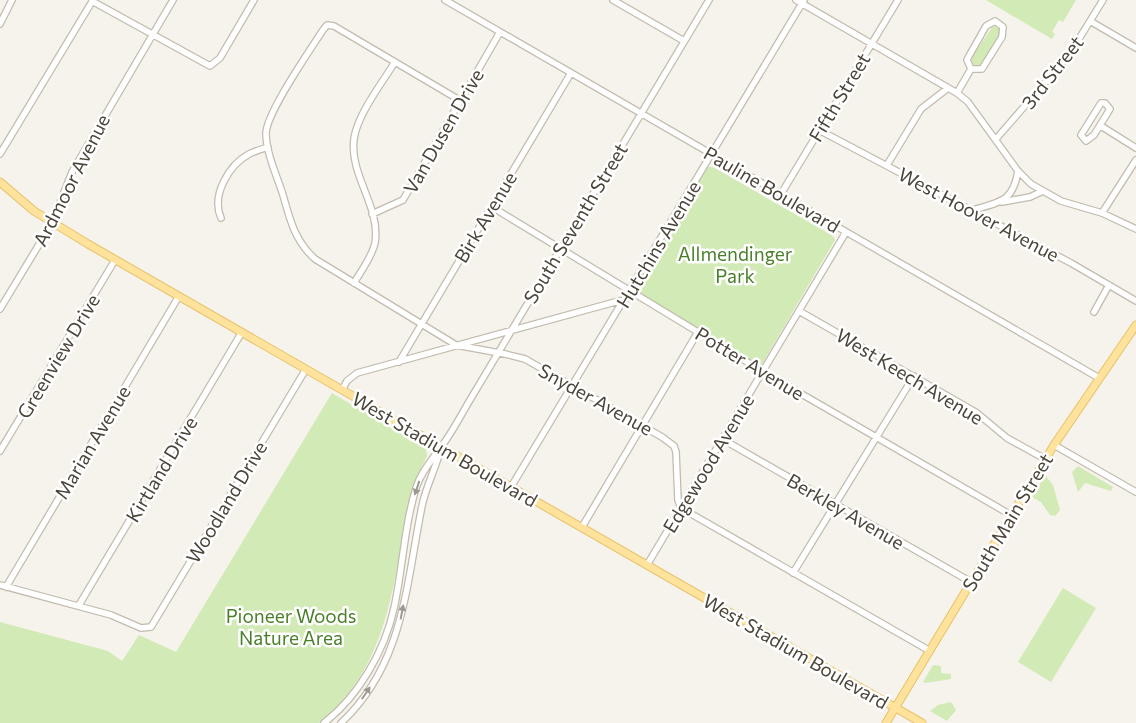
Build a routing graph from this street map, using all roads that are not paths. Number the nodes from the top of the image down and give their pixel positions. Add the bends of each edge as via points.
1 (12, 0) edge
2 (93, 0) edge
3 (173, 0) edge
4 (254, 0) edge
5 (445, 0) edge
6 (613, 0) edge
7 (709, 0) edge
8 (796, 0) edge
9 (898, 0) edge
10 (1103, 0) edge
11 (803, 2) edge
12 (1090, 21) junction
13 (0, 24) edge
14 (500, 32) junction
15 (152, 35) junction
16 (684, 41) junction
17 (871, 44) junction
18 (1136, 48) edge
19 (395, 62) junction
20 (972, 69) junction
21 (571, 73) junction
22 (948, 88) junction
23 (957, 93) junction
24 (461, 100) junction
25 (641, 113) junction
26 (1100, 126) junction
27 (820, 130) junction
28 (996, 139) junction
29 (268, 147) junction
30 (1136, 148) edge
31 (0, 154) edge
32 (711, 154) junction
33 (1136, 160) edge
34 (887, 166) junction
35 (1018, 170) junction
36 (0, 182) edge
37 (1043, 192) junction
38 (781, 194) junction
39 (1002, 202) junction
40 (492, 207) junction
41 (973, 210) junction
42 (1102, 213) junction
43 (372, 214) junction
44 (221, 218) dead end
45 (52, 222) junction
46 (1136, 229) edge
47 (846, 232) junction
48 (560, 248) junction
49 (115, 260) junction
50 (354, 283) junction
51 (1109, 285) junction
52 (631, 291) junction
53 (179, 296) junction
54 (626, 299) junction
55 (1136, 301) edge
56 (0, 308) edge
57 (799, 311) junction
58 (1094, 312) dead end
59 (421, 323) junction
60 (1136, 325) edge
61 (513, 329) junction
62 (242, 332) junction
63 (698, 332) junction
64 (456, 345) junction
65 (498, 352) junction
66 (399, 362) junction
67 (306, 369) junction
68 (763, 372) junction
69 (914, 376) junction
70 (1099, 378) junction
71 (573, 385) junction
72 (342, 390) junction
73 (643, 425) junction
74 (876, 437) junction
75 (722, 439) junction
76 (3, 440) edge
77 (1054, 444) junction
78 (442, 447) junction
79 (0, 451) edge
80 (1045, 459) junction
81 (511, 487) junction
82 (1136, 492) edge
83 (835, 504) junction
84 (681, 508) junction
85 (1011, 515) junction
86 (582, 527) junction
87 (646, 565) junction
88 (793, 574) junction
89 (971, 582) junction
90 (3, 586) edge
91 (79, 605) junction
92 (930, 651) junction
93 (895, 708) junction
94 (324, 723) edge
95 (341, 723) edge
96 (886, 723) edge
97 (922, 723) edge

1 - 13 street
2 - 15 street
2 - 31 street
3 - 15 street, Ardmoor Avenue
4 - 15 street via 214,64 206,65
5 - 14 street, Pauline Boulevard
6 - 16 street
7 - 16 street, South Seventh Street
8 - 11 street
9 - 17 street, Fifth Street
10 - 12 street, 3rd Street
11 - 17 street
11 - 32 street, Hutchins Avenue
12 - 18 street
12 - 28 street, 3rd Street via 1069,56
14 - 21 street, Pauline Boulevard
14 - 24 street, Van Dusen Drive
15 - 45 street, Ardmoor Avenue via 72,172
16 - 25 street, South Seventh Street
17 - 22 street
17 - 27 street, Fifth Street
19 - 24 street
19 - 29 street, Snyder Avenue via 341,29 327,25 269,121 266,132
19 - 43 street via 358,123 354,138 356,166
20 - 20 street via 977,71 985,65 1002,37 1004,32 999,23 986,26 967,60
20 - 23 street
21 - 25 street, Pauline Boulevard
21 - 40 street, Birk Avenue
22 - 23 street
22 - 34 street via 921,109
23 - 28 street via 968,102
24 - 43 street, Van Dusen Drive via 403,200
25 - 32 street, Pauline Boulevard
25 - 48 street, South Seventh Street
26 - 26 street via 1090,140 1082,138 1100,103 1105,103 1110,109
26 - 30 street
27 - 34 street, West Hoover Avenue
27 - 38 street, Fifth Street
28 - 35 street
29 - 44 street via 248,154 225,179 218,204
29 - 50 street, Snyder Avenue via 299,242 314,259
32 - 38 street, Pauline Boulevard
32 - 52 street, Hutchins Avenue
33 - 42 street
34 - 41 street, West Hoover Avenue
35 - 37 street
35 - 39 street via 1015,187
36 - 45 main road, West Stadium Boulevard via 20,201
37 - 39 street
37 - 42 street
38 - 47 street, Pauline Boulevard
39 - 41 street
40 - 48 street, Potter Avenue
40 - 59 street, Birk Avenue
41 - 51 street, West Hoover Avenue
42 - 46 street
43 - 50 street via 375,242
45 - 49 main road, West Stadium Boulevard
45 - 56 street, Ardmoor Avenue
47 - 57 street, Edgewood Avenue
47 - 70 street, Pauline Boulevard
48 - 52 street, Potter Avenue
48 - 61 street, South Seventh Street
49 - 53 main road, West Stadium Boulevard
49 - 76 street, Greenview Drive
50 - 59 street, Snyder Avenue
51 - 55 street, West Hoover Avenue
51 - 58 street
52 - 54 street, Hutchins Avenue
52 - 63 street, Potter Avenue
53 - 62 main road, West Stadium Boulevard
53 - 90 street, Marian Avenue
54 - 61 street
54 - 71 street, Hutchins Avenue
57 - 68 street, Edgewood Avenue
57 - 69 street, West Keech Avenue
59 - 64 street, Snyder Avenue
59 - 66 street, Birk Avenue
60 - 70 main road, South Main Street
61 - 64 street
61 - 65 street, South Seventh Street
62 - 67 main road, West Stadium Boulevard
62 - 91 street, Kirtland Drive
63 - 68 street, Potter Avenue
63 - 73 street
64 - 65 street, Snyder Avenue
64 - 66 street
65 - 71 street, Snyder Avenue via 525,359
65 - 78 street, South Seventh Street
66 - 72 street via 357,373
67 - 72 main road, West Stadium Boulevard
67 - 91 street, Woodland Drive via 154,623 147,629 141,628
68 - 74 street, Potter Avenue
68 - 75 street, Edgewood Avenue
69 - 74 street
69 - 80 street, West Keech Avenue via 977,413 1007,438
70 - 77 main road, South Main Street
71 - 73 street, Snyder Avenue
71 - 81 street, Hutchins Avenue
72 - 78 main road, West Stadium Boulevard
73 - 84 street, Snyder Avenue via 674,446
73 - 86 street
74 - 83 street
74 - 85 street, Potter Avenue
75 - 83 street, Berkley Avenue
75 - 84 street, Edgewood Avenue
76 - 79 street, Greenview Drive
77 - 80 main road, South Main Street
77 - 82 street
78 - 81 main road, West Stadium Boulevard
78 -> 94 street, South Seventh Street via 429,460 418,484 394,609 383,640 348,701
95 -> 78 street, South Seventh Street via 368,692 394,643 423,504
80 - 85 main road, South Main Street
81 - 86 main road, West Stadium Boulevard
83 - 88 street
83 - 89 street, Berkley Avenue
84 - 87 street, Edgewood Avenue
84 - 88 street
85 - 89 main road, South Main Street
86 - 87 main road, West Stadium Boulevard
87 - 93 main road, West Stadium Boulevard
88 - 92 street
89 - 92 main road, South Main Street
90 - 91 street
92 - 93 main road, South Main Street
93 - 96 main road, South Main Street
93 - 97 main road, West Stadium Boulevard

